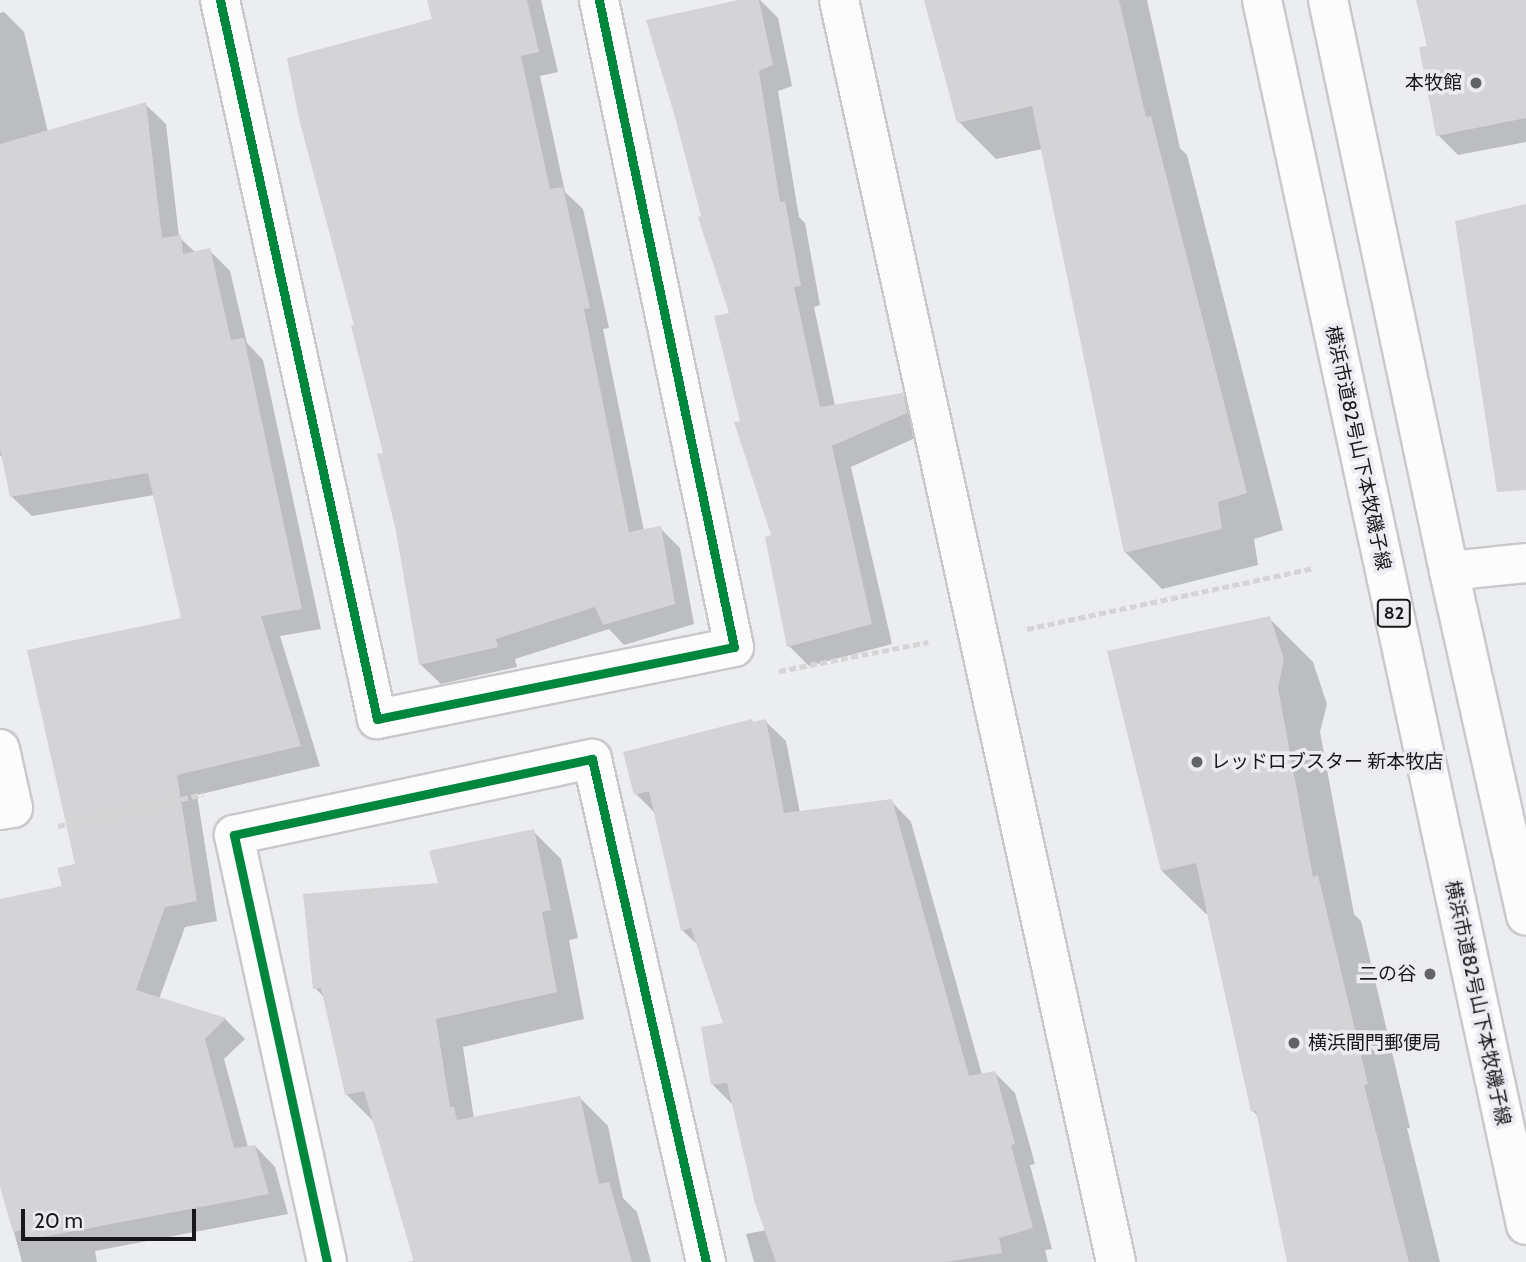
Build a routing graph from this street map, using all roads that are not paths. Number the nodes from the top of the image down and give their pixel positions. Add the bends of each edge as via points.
1 (220, 0) edge
2 (599, 0) edge
3 (839, 0) edge
4 (1262, 0) edge
5 (1328, 0) edge
6 (1526, 562) edge
7 (1449, 571) junction
8 (0, 749) edge
9 (0, 810) edge
10 (1526, 916) edge
11 (1526, 1225) edge
12 (327, 1262) edge
13 (706, 1262) edge
14 (1116, 1262) edge

1 - 2 street via 377,719 734,647
3 - 14 street
4 - 11 street, 横浜市道82号山下本牧磯子線 / 82
5 - 7 street
6 - 7 street
7 - 10 street
8 - 9 street via 13,808
12 - 13 street via 234,835 592,759

